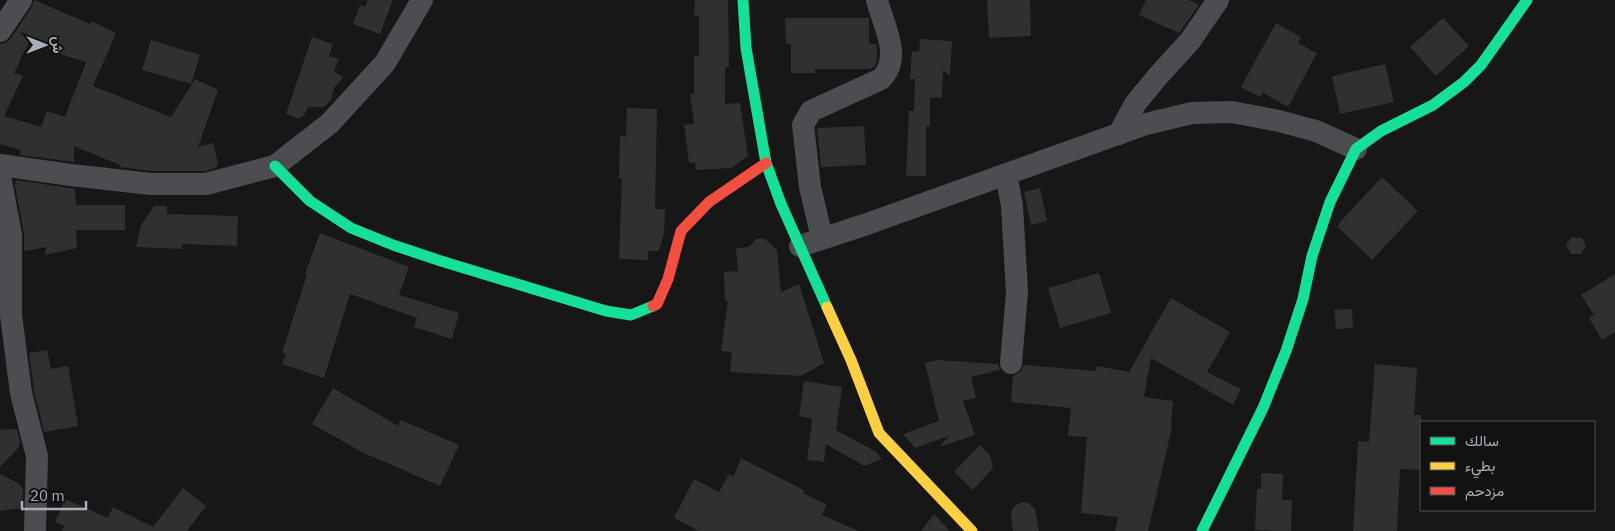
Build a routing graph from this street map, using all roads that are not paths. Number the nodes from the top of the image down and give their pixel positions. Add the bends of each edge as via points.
1 (21, 0) edge
2 (422, 0) edge
3 (743, 0) edge
4 (878, 0) edge
5 (1218, 0) edge
6 (1527, 0) edge
7 (0, 31) edge
8 (1119, 134) junction
9 (1356, 149) junction
10 (766, 163) junction
11 (0, 165) edge
12 (275, 166) junction
13 (1006, 174) junction
14 (0, 176) edge
15 (822, 238) junction
16 (800, 246) junction
17 (1011, 363) dead end
18 (36, 531) edge
19 (972, 531) edge
20 (1202, 531) edge

1 - 7 street
2 - 12 street via 405,32 372,78 330,123
3 - 10 street via 746,48
4 - 15 street via 892,52 888,72 881,80 811,111 803,125 810,187
5 - 8 street via 1190,40 1136,104
6 - 9 street via 1481,65 1464,82 1433,104 1381,130
8 - 9 street via 1192,113 1232,112 1316,130
8 - 13 street
9 - 20 street via 1330,202 1312,256 1303,299 1264,408
10 - 12 street via 709,202 681,231 668,279 657,304 631,315 606,311 441,261 351,228 310,201
10 - 16 street
11 - 12 street via 152,184 206,184
13 - 15 street
13 - 17 street via 1012,206 1017,292
14 - 18 street via 11,235 11,315 20,383 37,456
15 - 16 street
16 - 19 street via 851,360 879,433

